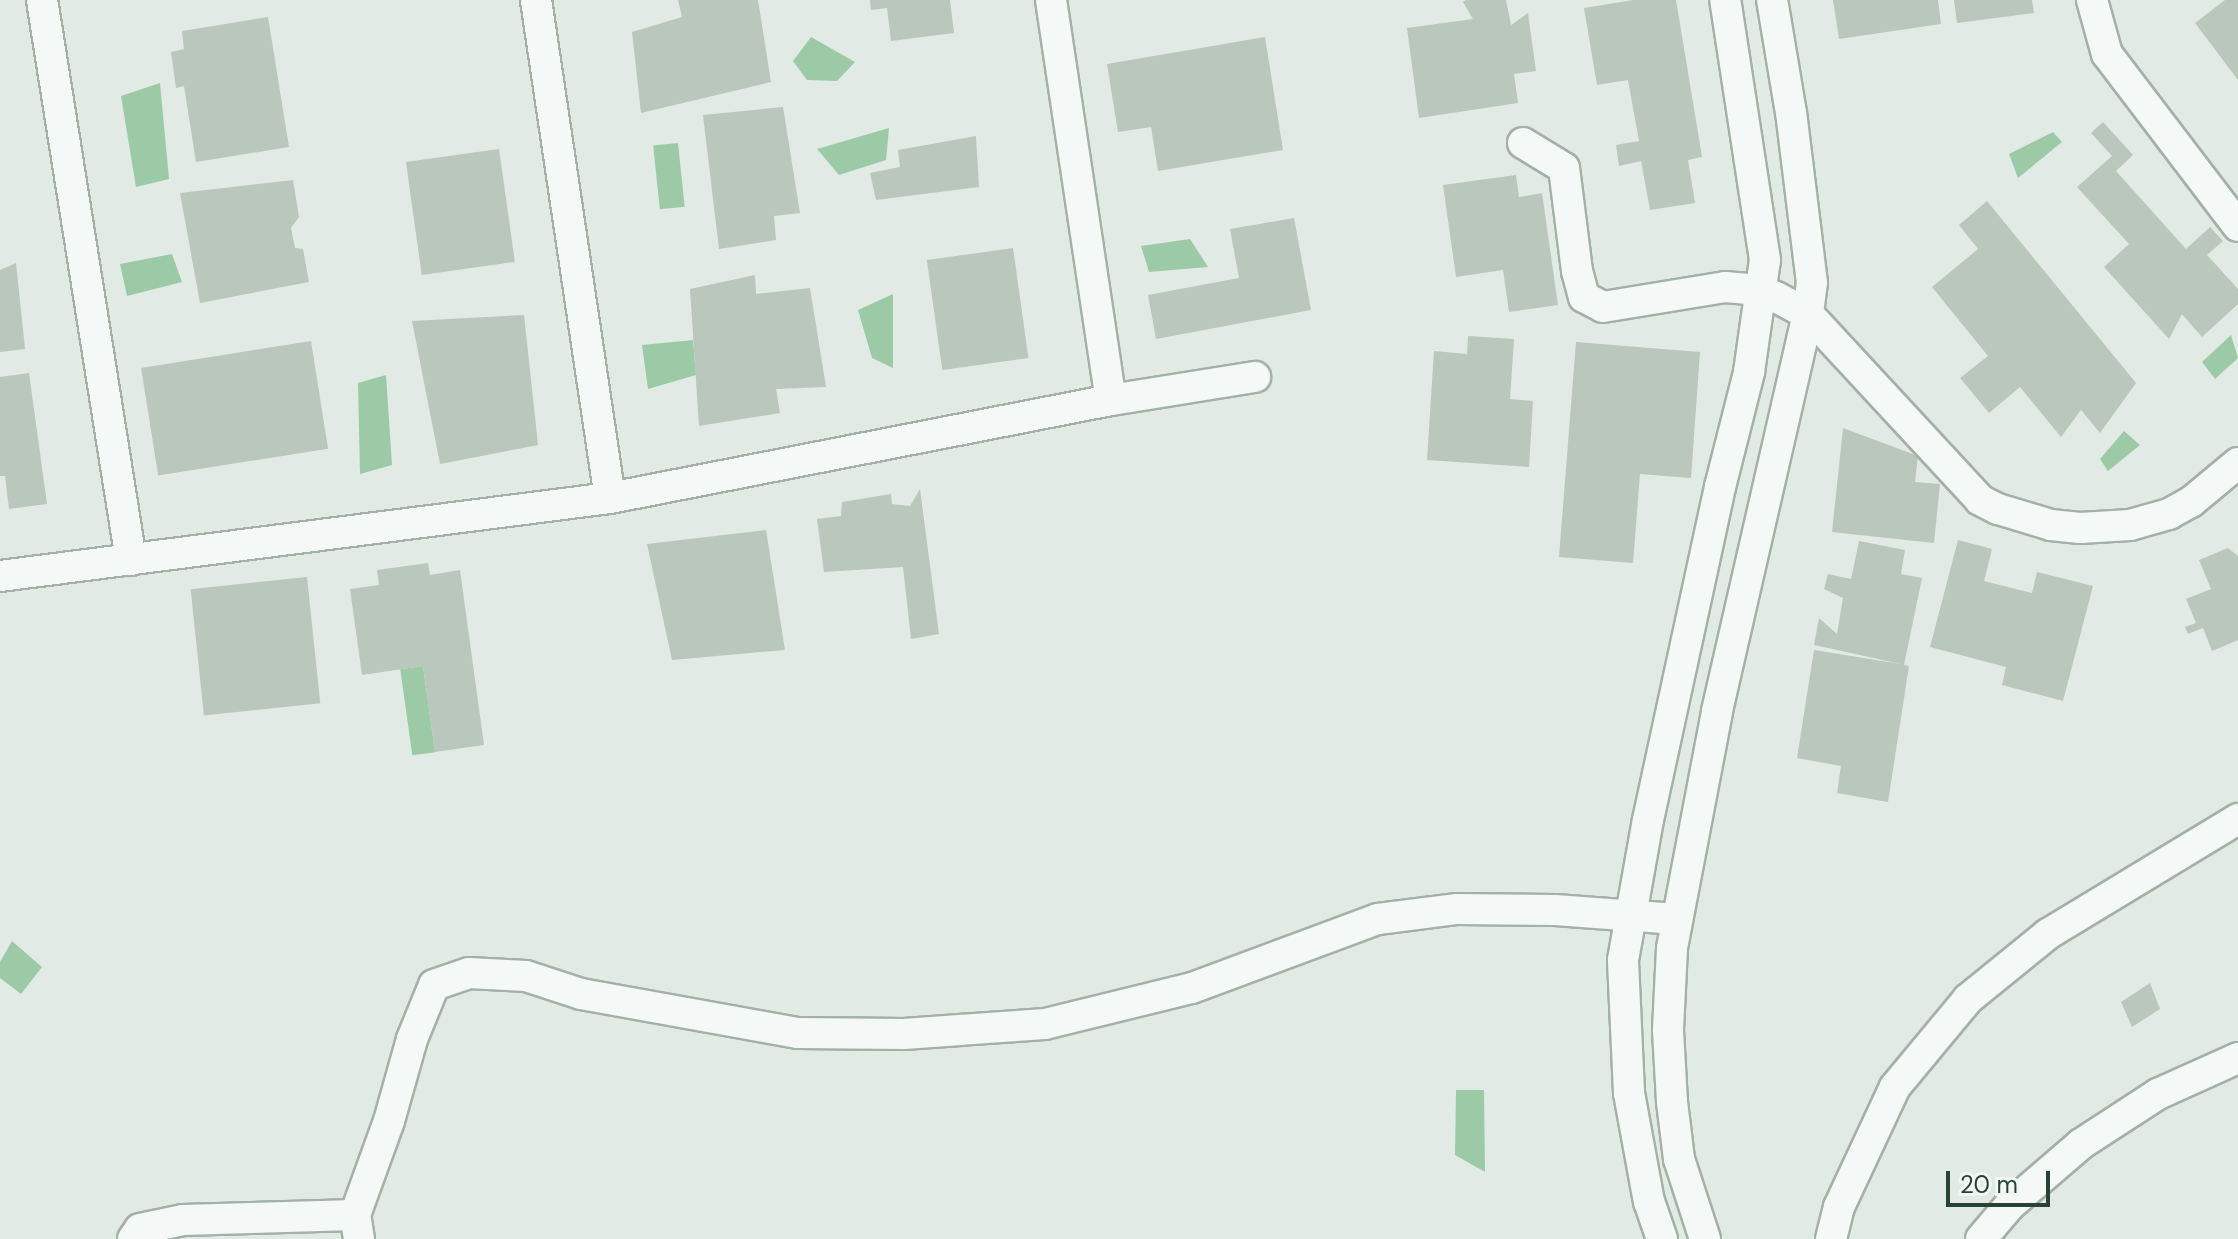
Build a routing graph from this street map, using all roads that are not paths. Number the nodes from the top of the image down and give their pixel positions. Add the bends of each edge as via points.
1 (42, 0) edge
2 (536, 0) edge
3 (1051, 0) edge
4 (1725, 0) edge
5 (1772, 0) edge
6 (2092, 0) edge
7 (1523, 143) dead end
8 (2238, 226) edge
9 (1760, 290) junction
10 (1808, 314) junction
11 (1255, 377) dead end
12 (1111, 400) junction
13 (2238, 463) edge
14 (610, 498) junction
15 (131, 560) junction
16 (0, 576) edge
17 (2238, 819) edge
18 (1631, 916) junction
19 (1677, 919) junction
20 (2238, 1058) edge
21 (357, 1227) edge
22 (133, 1239) edge
23 (1662, 1239) edge
24 (1705, 1239) edge
25 (1831, 1239) edge
26 (1981, 1239) edge

1 - 15 street
2 - 14 street
3 - 12 street
4 - 9 street via 1765,260
5 - 10 street via 1809,255
6 - 8 street via 2107,54
7 - 9 street via 1564,168 1580,289 1591,302 1617,307 1708,289
9 - 10 street
9 - 18 street via 1749,372
10 - 13 street via 1980,500 2018,517 2080,528 2151,521 2199,497
10 - 19 street via 1717,711
11 - 12 street
12 - 14 street
14 - 15 street
15 - 16 street
17 - 25 street via 2048,934 1968,999 1895,1087 1839,1207
18 - 19 street
18 - 21 street via 1457,909 1378,919 1192,988 1045,1024 904,1034 798,1033 581,994 526,976 469,973 434,985 412,1039
18 - 23 street via 1623,960 1629,1093 1649,1202
19 - 24 street via 1669,978 1670,1079 1679,1159
20 - 26 street via 2158,1094 2081,1144 2009,1206
21 - 22 street via 183,1220 140,1229

